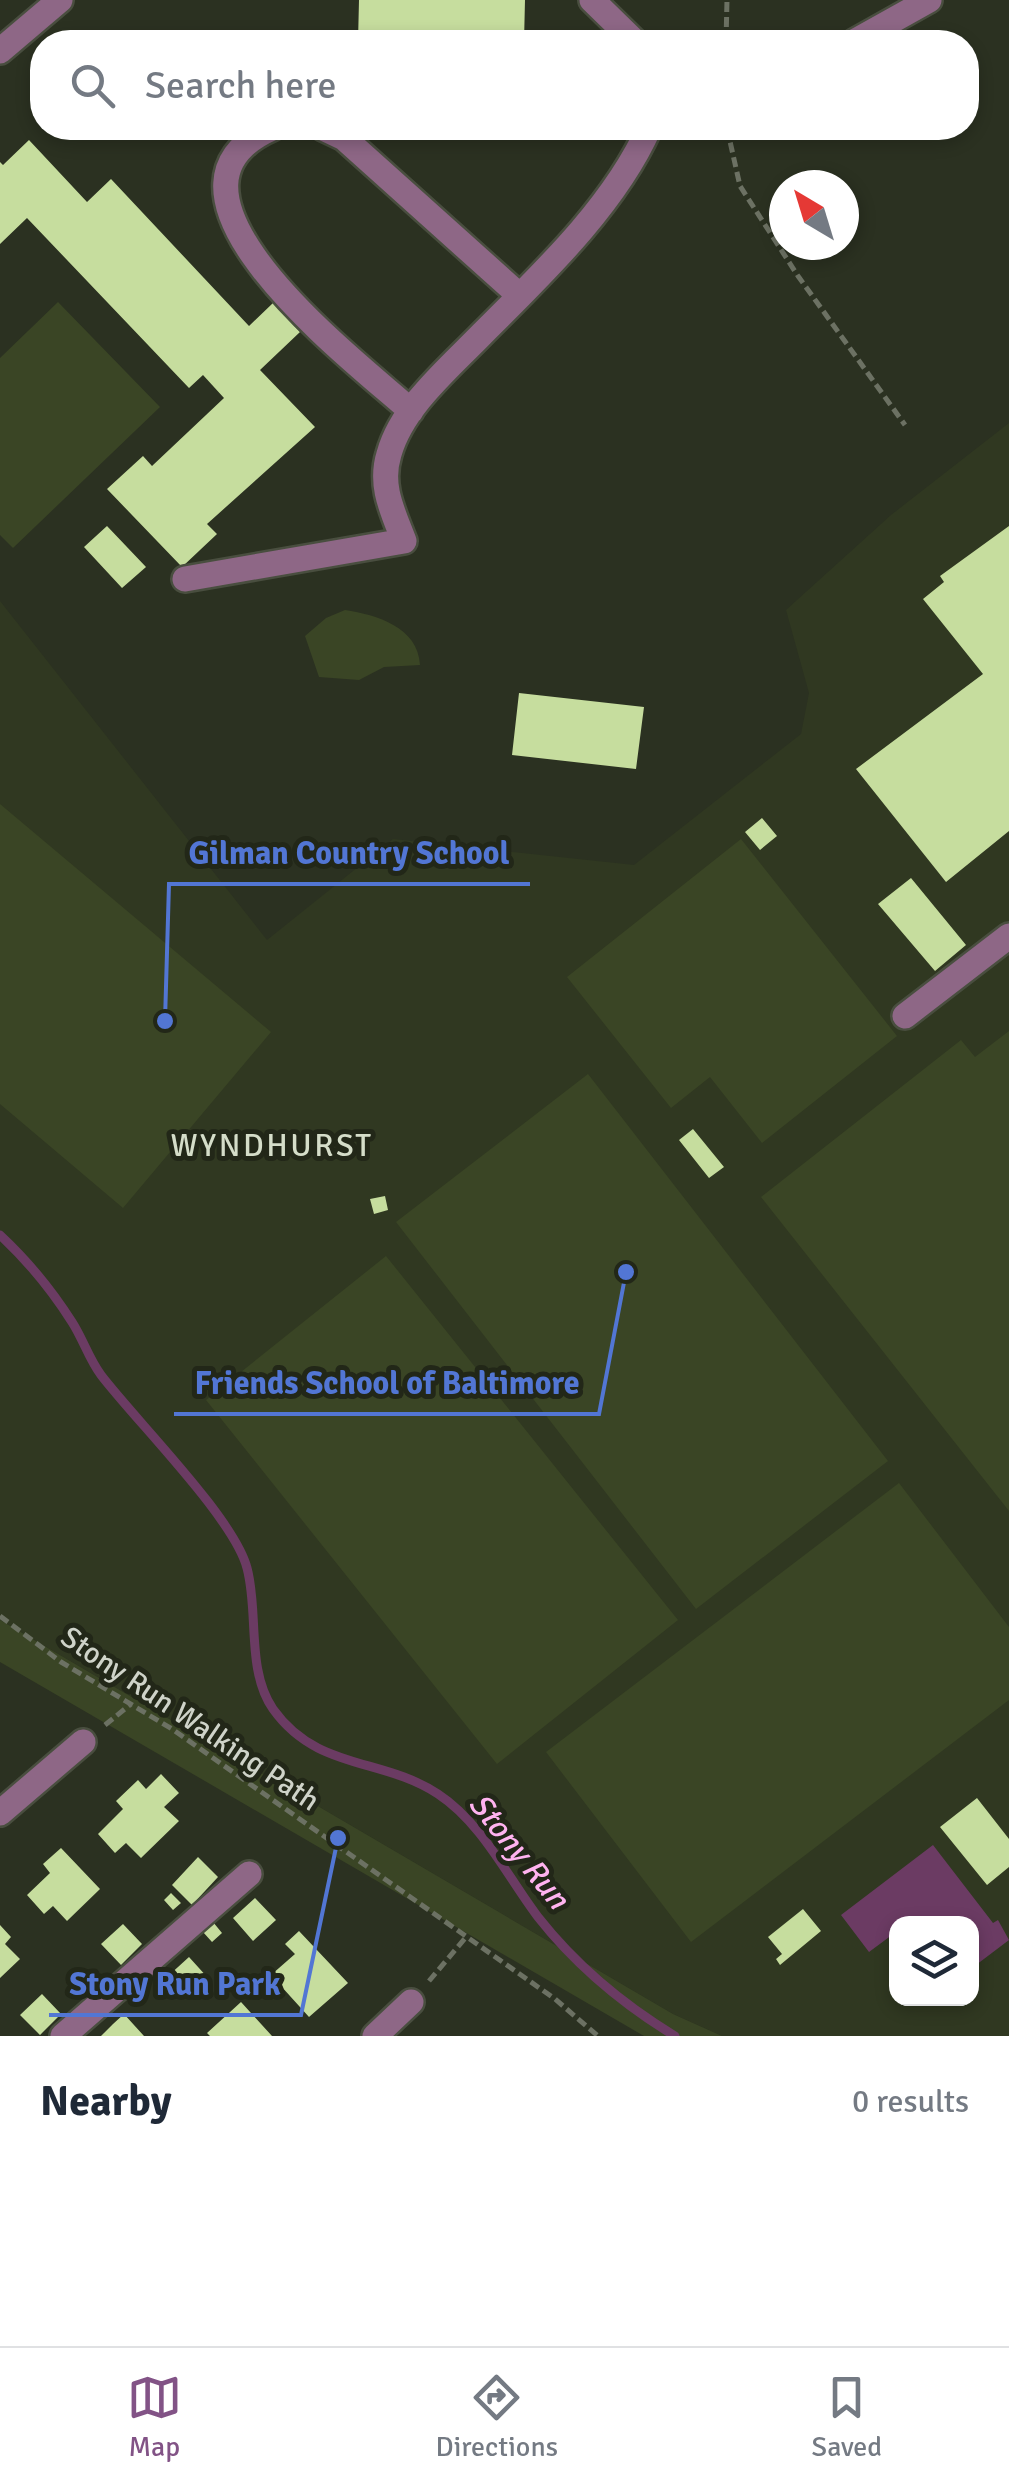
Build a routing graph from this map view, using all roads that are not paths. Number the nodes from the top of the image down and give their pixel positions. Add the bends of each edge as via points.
1 (60, 0) edge
2 (592, 0) edge
3 (929, 0) edge
4 (623, 30) edge
5 (875, 30) edge
6 (0, 50) edge
7 (250, 140) edge
8 (346, 140) edge
9 (643, 140) edge
10 (520, 296) junction
11 (412, 411) junction
12 (185, 580) dead end
13 (1009, 936) edge
14 (905, 1016) dead end
15 (83, 1742) road end
16 (0, 1813) edge
17 (249, 1874) dead end
18 (411, 2002) road end
19 (63, 2036) edge
20 (375, 2036) edge

1 - 6 street
2 - 4 street
3 - 5 street
7 - 11 street via 234,154 227,176 242,242 270,282
8 - 10 street
9 - 10 street via 634,160
10 - 11 street
11 - 12 street via 389,452 384,490 404,541
13 - 14 street
15 - 16 street
17 - 19 street
18 - 20 street

